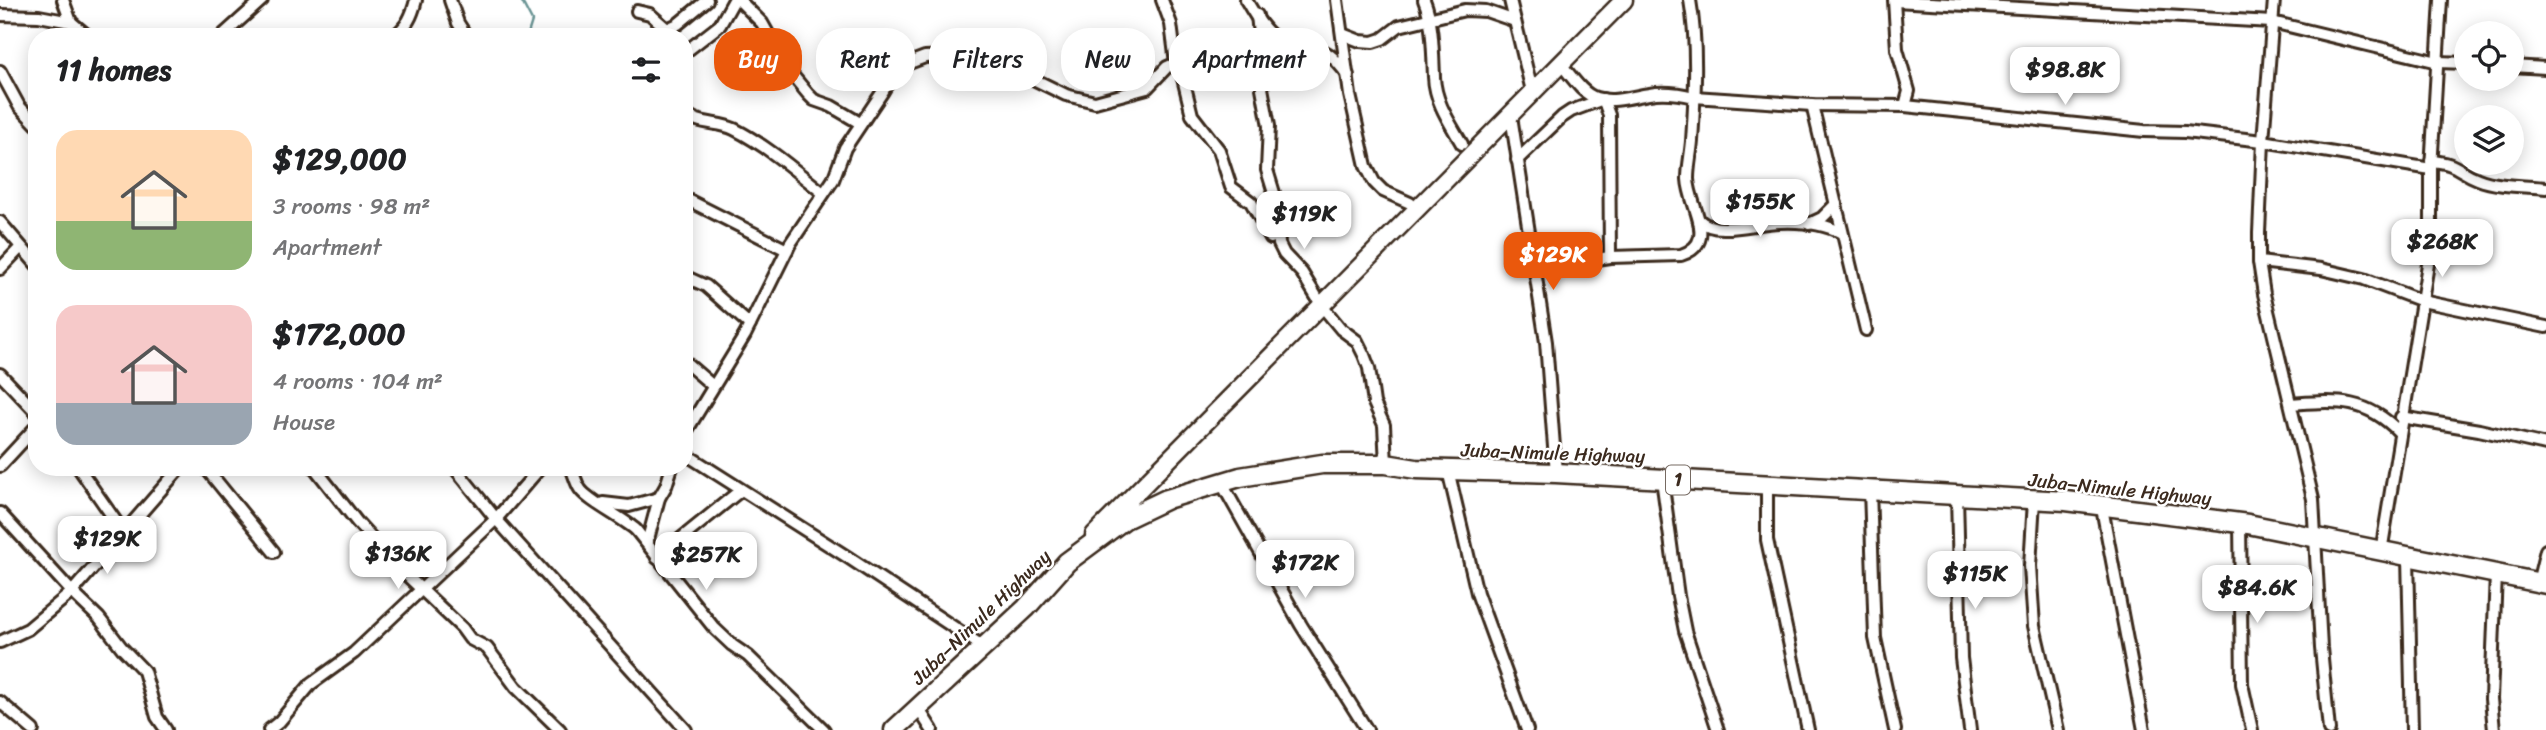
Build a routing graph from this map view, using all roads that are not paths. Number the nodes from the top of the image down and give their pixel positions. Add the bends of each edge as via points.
1 (63, 0) edge
2 (262, 0) edge
3 (416, 0) edge
4 (450, 0) edge
5 (707, 0) edge
6 (737, 0) edge
7 (1162, 0) edge
8 (1246, 0) edge
9 (1337, 0) edge
10 (1424, 0) edge
11 (1510, 0) edge
12 (1624, 0) edge
13 (1690, 0) edge
14 (2274, 0) edge
15 (2441, 0) edge
16 (1894, 1) edge
17 (637, 11) dead end
18 (0, 15) edge
19 (1257, 15) junction
20 (1429, 19) junction
21 (1515, 21) junction
22 (71, 22) junction
23 (2272, 22) junction
24 (78, 28) edge
25 (231, 28) edge
26 (404, 28) edge
27 (461, 28) edge
28 (664, 28) edge
29 (669, 28) edge
30 (1172, 28) edge
31 (1258, 28) edge
32 (1265, 28) edge
33 (1342, 34) junction
34 (693, 45) edge
35 (1330, 56) edge
36 (2438, 62) junction
37 (1560, 63) junction
38 (2454, 63) edge
39 (1169, 66) edge
40 (2524, 67) edge
41 (2546, 68) edge
42 (0, 71) edge
43 (1348, 75) junction
44 (1185, 91) edge
45 (1263, 91) edge
46 (1532, 91) junction
47 (1695, 97) junction
48 (1603, 99) junction
49 (1812, 106) junction
50 (1905, 106) junction
51 (28, 116) edge
52 (1511, 116) junction
53 (693, 119) edge
54 (860, 124) junction
55 (2263, 141) junction
56 (1462, 144) dead end
57 (1517, 160) junction
58 (2431, 165) junction
59 (2546, 188) edge
60 (823, 193) junction
61 (1410, 202) dead end
62 (693, 203) edge
63 (1836, 204) junction
64 (1699, 220) junction
65 (0, 222) edge
66 (1809, 223) junction
67 (1726, 228) junction
68 (1842, 233) junction
69 (1270, 239) dead end
70 (1697, 245) junction
71 (21, 247) junction
72 (787, 250) junction
73 (28, 255) edge
74 (1610, 257) junction
75 (2259, 262) junction
76 (1533, 268) junction
77 (0, 269) edge
78 (693, 280) edge
79 (2422, 301) junction
80 (1322, 306) junction
81 (750, 325) junction
82 (2546, 327) edge
83 (1866, 330) dead end
84 (693, 369) edge
85 (0, 374) edge
86 (713, 386) junction
87 (28, 404) edge
88 (2291, 404) junction
89 (2402, 416) junction
90 (693, 420) edge
91 (2399, 432) junction
92 (28, 436) edge
93 (2546, 445) edge
94 (693, 459) edge
95 (1386, 464) junction
96 (0, 466) edge
97 (1448, 470) junction
98 (1556, 473) junction
99 (84, 476) edge
100 (173, 476) edge
101 (212, 476) edge
102 (321, 476) edge
103 (461, 476) edge
104 (533, 476) edge
105 (575, 476) edge
106 (669, 476) edge
107 (1662, 479) junction
108 (1222, 482) junction
109 (1767, 485) junction
110 (1870, 489) junction
111 (741, 490) junction
112 (1957, 495) junction
113 (659, 498) junction
114 (2034, 500) junction
115 (597, 502) junction
116 (2102, 508) junction
117 (0, 513) edge
118 (496, 519) junction
119 (2241, 523) junction
120 (124, 533) junction
121 (2315, 537) junction
122 (648, 543) junction
123 (2546, 550) edge
124 (274, 552) dead end
125 (2381, 552) junction
126 (2408, 556) junction
127 (657, 558) junction
128 (1067, 562) junction
129 (2496, 573) junction
130 (2542, 583) edge
131 (422, 590) junction
132 (72, 592) junction
133 (0, 642) edge
134 (985, 648) dead end
135 (0, 702) edge
136 (918, 708) junction
137 (283, 726) edge
138 (682, 726) edge
139 (33, 730) edge
140 (166, 730) edge
141 (269, 730) edge
142 (560, 730) edge
143 (668, 730) edge
144 (824, 730) edge
145 (894, 730) edge
146 (932, 730) edge
147 (1367, 730) edge
148 (1527, 730) edge
149 (1718, 730) edge
150 (1808, 730) edge
151 (1895, 730) edge
152 (1970, 730) edge
153 (2058, 730) edge
154 (2144, 730) edge
155 (2252, 730) edge
156 (2329, 730) edge
157 (2412, 730) edge
158 (2494, 730) edge

1 - 22 street
2 - 25 street
3 - 26 street
4 - 27 street
5 - 29 street
6 - 34 street via 720,25
6 - 54 street via 762,23 808,94
7 - 30 street
8 - 19 street
9 - 33 street
10 - 20 street
11 - 21 street
12 - 37 main road
13 - 47 street
14 - 23 street
15 - 36 street
16 - 23 street
16 - 50 street via 1897,49 1909,91
17 - 28 street via 650,14
18 - 22 street
19 - 31 street
19 - 32 street
20 - 21 street via 1465,10 1486,11
20 - 33 street via 1399,26 1373,42
20 - 56 street via 1438,95
21 - 46 street
22 - 24 street
23 - 36 street
23 - 55 street
33 - 43 street
35 - 43 street
36 - 38 street
36 - 58 street
37 - 46 main road
37 - 48 street via 1588,94
39 - 54 street via 1147,88 1095,102 1066,95 1000,66 931,56 896,68
40 - 41 street
42 - 51 street
43 - 61 street via 1360,147 1374,182
44 - 69 street via 1192,115 1219,150 1231,187 1251,202
45 - 80 street via 1279,244
46 - 52 main road
47 - 48 street via 1656,93
47 - 49 street
47 - 64 street via 1688,183
48 - 57 street via 1562,117
48 - 74 street via 1609,115
49 - 50 street
49 - 63 street
50 - 55 street
52 - 57 street
52 - 80 main road
53 - 60 street via 733,129
54 - 60 street
55 - 58 street
55 - 75 street
57 - 76 street
58 - 59 street via 2448,162 2485,182
58 - 79 street via 2431,246
60 - 72 street
62 - 72 street
63 - 66 street
63 - 68 street
64 - 67 street via 1712,228
64 - 70 street
65 - 71 street
66 - 67 street via 1765,222
66 - 68 street
67 - 70 street
68 - 83 street
70 - 74 street via 1681,255
71 - 73 street
71 - 77 street
72 - 81 street
74 - 76 street
75 - 79 street via 2364,279
75 - 88 street
76 - 98 street via 1546,342
78 - 81 street
79 - 82 street
79 - 89 street
80 - 95 street via 1357,341 1364,355 1374,403 1384,425
80 - 128 main road
81 - 86 street
84 - 86 street
85 - 87 street
86 - 90 street
88 - 91 street via 2353,403
88 - 121 street via 2311,487
89 - 91 street
89 - 93 street
91 - 125 street
92 - 96 street
94 - 111 street
95 - 97 main road, Juba–Nimule Highway / 1
95 - 108 main road, Juba–Nimule Highway / 1 via 1322,464
97 - 98 main road, Juba–Nimule Highway / 1
97 - 148 street via 1477,593
98 - 107 main road, Juba–Nimule Highway / 1
99 - 120 street
100 - 120 street
101 - 124 street
102 - 131 street via 357,522
103 - 118 street
104 - 118 street
105 - 115 street via 580,489
106 - 113 street
107 - 109 main road, Juba–Nimule Highway / 1
107 - 149 street via 1685,631
108 - 128 main road, Juba–Nimule Highway / 1 via 1167,499 1125,519
108 - 147 street via 1301,625
109 - 110 main road, Juba–Nimule Highway / 1
109 - 150 street via 1767,540
110 - 112 main road, Juba–Nimule Highway / 1
110 - 151 street via 1874,626
111 - 127 street
111 - 134 street
112 - 114 main road, Juba–Nimule Highway / 1
112 - 152 street via 1961,658
113 - 115 street via 629,506
113 - 122 street
114 - 116 main road, Juba–Nimule Highway / 1
114 - 153 street via 2030,566 2034,626
115 - 122 street via 622,517
116 - 119 main road, Juba–Nimule Highway / 1
116 - 154 street
117 - 132 street
118 - 131 street
118 - 138 street
119 - 121 main road, Juba–Nimule Highway / 1
119 - 155 street via 2242,684
120 - 132 street
121 - 125 main road, Juba–Nimule Highway / 1
121 - 156 street
122 - 127 street
123 - 130 street
125 - 126 main road, Juba–Nimule Highway / 1
126 - 129 main road, Juba–Nimule Highway / 1
126 - 157 street
127 - 144 street via 714,628
128 - 136 main road, Juba–Nimule Highway / 1 via 1026,608
129 - 130 main road, Juba–Nimule Highway / 1
129 - 158 street
131 - 137 street via 354,653 311,684
131 - 142 street via 470,639 487,648 516,687
132 - 133 street via 28,629
132 - 140 street via 144,671 157,717
135 - 139 street
136 - 145 main road, Juba–Nimule Highway / 1
136 - 146 street
137 - 141 street
138 - 143 street

